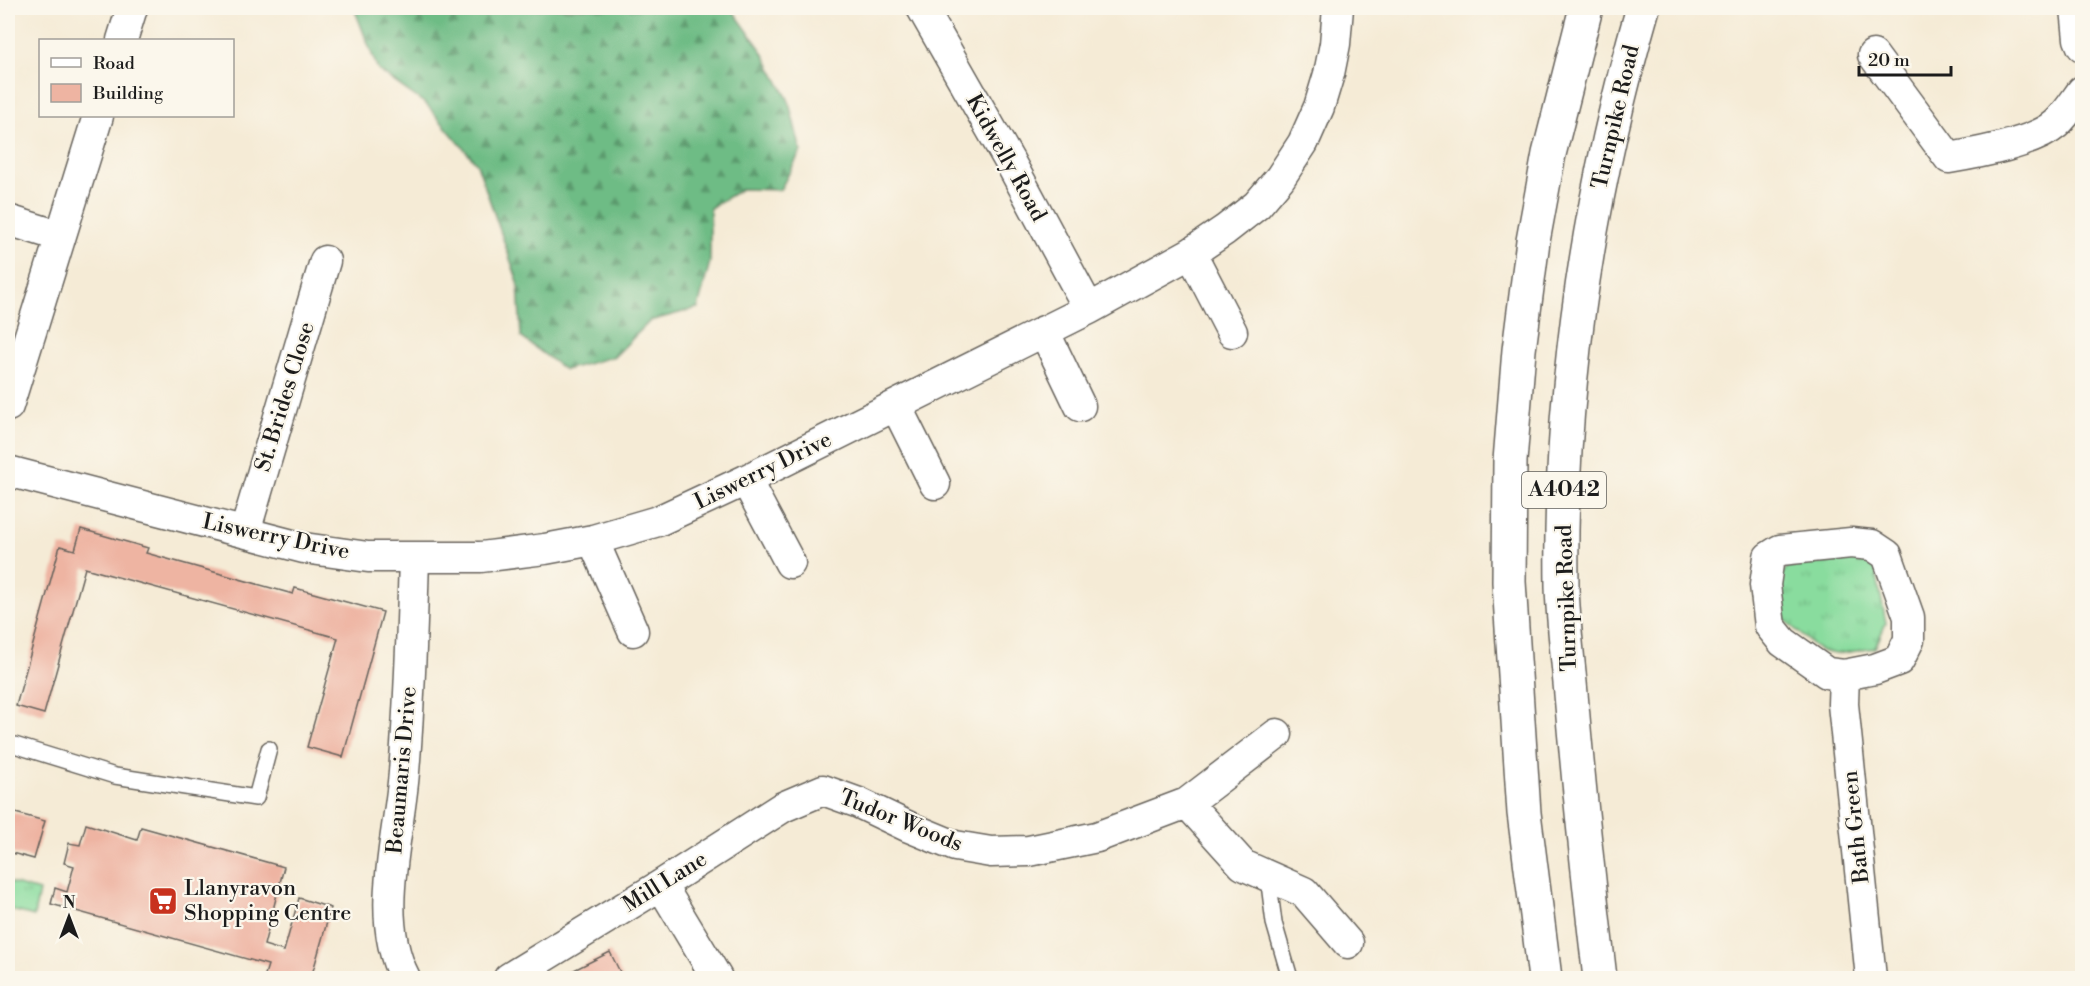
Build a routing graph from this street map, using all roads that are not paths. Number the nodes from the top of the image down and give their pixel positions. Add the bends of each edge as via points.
1 (132, 8) edge
2 (922, 8) edge
3 (1338, 8) edge
4 (1586, 8) edge
5 (1643, 8) edge
6 (2076, 8) edge
7 (122, 39) edge
8 (2082, 45) edge
9 (1873, 55) dead end
10 (2082, 91) edge
11 (98, 117) edge
12 (8, 220) edge
13 (59, 236) junction
14 (1191, 253) junction
15 (325, 261) dead end
16 (1089, 309) junction
17 (1044, 331) junction
18 (1232, 332) dead end
19 (8, 406) edge
20 (896, 406) junction
21 (1080, 406) dead end
22 (8, 471) edge
23 (746, 480) junction
24 (935, 484) dead end
25 (245, 532) junction
26 (592, 540) junction
27 (414, 558) junction
28 (790, 563) dead end
29 (633, 631) dead end
30 (1844, 675) junction
31 (1277, 734) dead end
32 (8, 743) edge
33 (269, 749) dead end
34 (823, 790) joint
35 (1187, 803) junction
36 (1268, 876) junction
37 (661, 885) junction
38 (1348, 943) dead end
39 (405, 978) edge
40 (509, 978) edge
41 (717, 978) edge
42 (1290, 978) edge
43 (1545, 978) edge
44 (1600, 978) edge
45 (1871, 978) edge

1 - 7 street
2 - 16 street, Kidwelly Road
3 - 14 street, Liswerry Drive via 1329,74 1303,143 1257,205
4 - 43 highway, A4042 via 1549,154 1533,242 1510,461 1509,582 1524,813
5 - 44 highway, Turnpike Road / A4042 via 1604,160 1585,262 1564,464 1562,588 1580,804
6 - 8 street
9 - 10 street via 1949,158 1984,152 2036,135 2055,124
11 - 13 street
12 - 13 street
13 - 19 street
14 - 16 street, Liswerry Drive
14 - 18 street
15 - 25 street, St. Brides Close
16 - 17 street, Liswerry Drive
17 - 20 street, Liswerry Drive
17 - 21 street
20 - 23 street, Liswerry Drive
20 - 24 street
22 - 25 street, Liswerry Drive
23 - 26 street, Liswerry Drive via 658,521
23 - 28 street
25 - 27 street, Liswerry Drive via 304,548 368,557
26 - 27 street, Liswerry Drive via 481,557
26 - 29 street
27 - 39 street, Beaumaris Drive via 404,774 388,908 396,961
30 - 30 street via 1827,673 1783,642 1770,626 1767,566 1769,557 1780,550 1851,543 1872,545 1887,555 1909,618 1909,640 1899,660
30 - 45 street, Bath Green via 1843,704
31 - 35 street, Tudor Woods
32 - 33 lane via 115,776 256,798
34 - 35 street, Tudor Woods via 955,846 991,852 1029,851 1097,837
34 - 37 street, Mill Lane via 783,807
35 - 36 street via 1243,866
36 - 38 street via 1304,892
36 - 42 lane via 1274,923
37 - 40 street, Mill Lane
37 - 41 street

